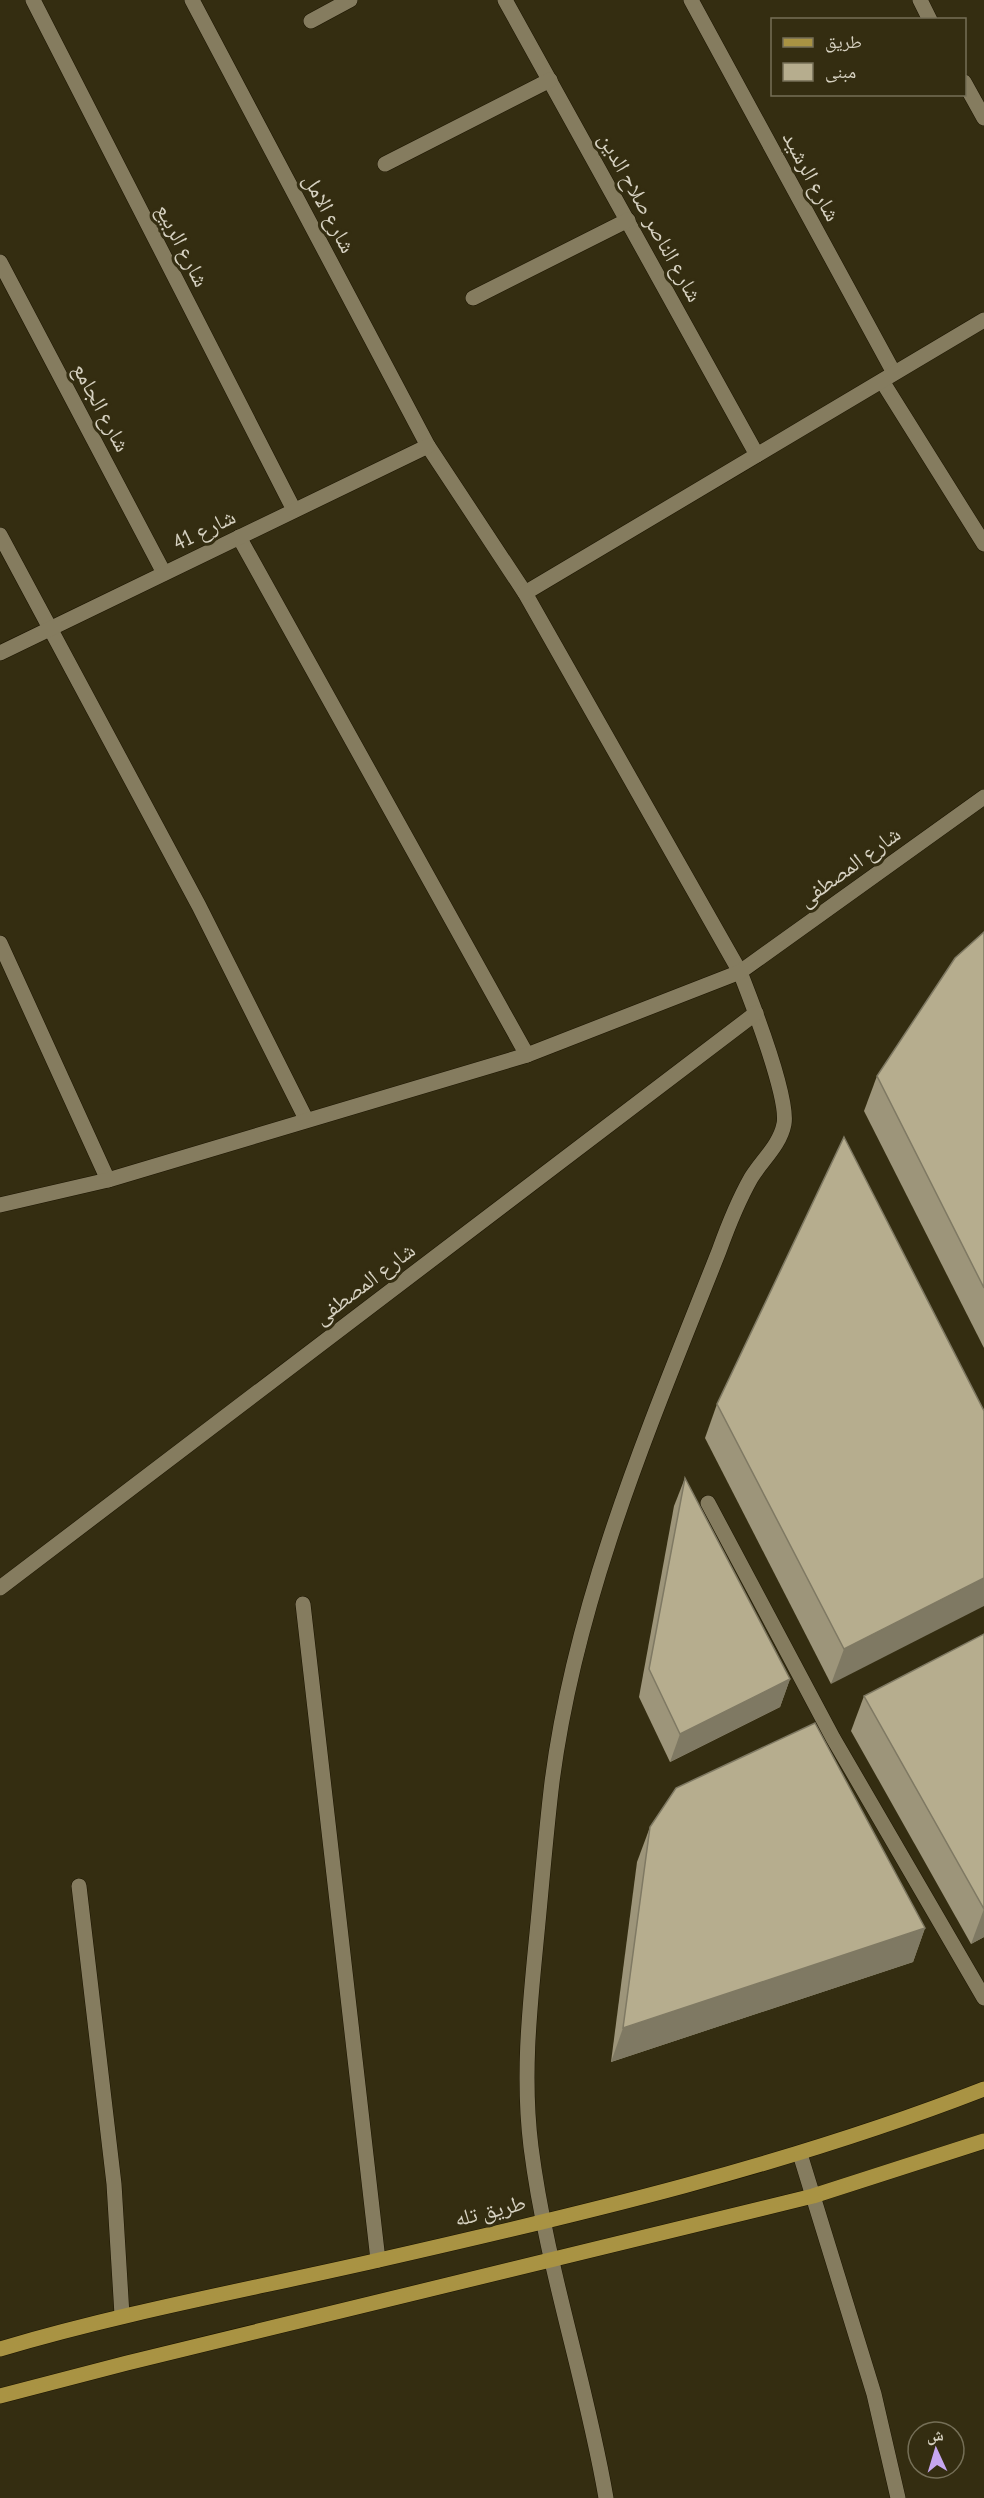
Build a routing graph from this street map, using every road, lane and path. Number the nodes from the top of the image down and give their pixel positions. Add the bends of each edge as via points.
1 (33, 0) edge
2 (192, 0) edge
3 (350, 0) edge
4 (506, 0) edge
5 (691, 0) edge
6 (920, 0) edge
7 (929, 18) edge
8 (311, 21) dead end
9 (550, 80) junction
10 (966, 86) edge
11 (984, 118) edge
12 (385, 164) dead end
13 (628, 220) junction
14 (0, 262) edge
15 (473, 298) dead end
16 (984, 320) edge
17 (888, 377) junction
18 (428, 446) junction
19 (757, 455) junction
20 (294, 510) junction
21 (0, 535) edge
22 (239, 537) junction
23 (983, 539) edge
24 (164, 573) junction
25 (525, 593) junction
26 (50, 629) junction
27 (0, 652) edge
28 (984, 797) edge
29 (0, 943) edge
30 (740, 972) junction
31 (756, 1013) junction
32 (527, 1054) junction
33 (306, 1119) junction
34 (108, 1180) junction
35 (0, 1205) edge
36 (708, 1503) dead end
37 (0, 1588) edge
38 (303, 1604) dead end
39 (79, 1886) dead end
40 (984, 1998) edge
41 (984, 2089) edge
42 (984, 2141) edge
43 (800, 2154) junction
44 (813, 2196) junction
45 (543, 2220) junction
46 (378, 2260) junction
47 (552, 2260) junction
48 (122, 2315) junction
49 (0, 2349) edge
50 (0, 2396) edge
51 (606, 2498) edge
52 (898, 2498) edge

1 - 20 street, شارع الربيع
2 - 18 street, شارع الامل
3 - 8 street
4 - 9 street, شارع الناصر صلاح الدين
5 - 17 street, شارع الرشيد
6 - 7 street
9 - 12 street
9 - 13 street, شارع الناصر صلاح الدين
10 - 11 street
13 - 15 street
13 - 19 street, شارع الناصر صلاح الدين
14 - 24 street, شارع الجامع
16 - 17 street
17 - 19 street
17 - 23 street, شارع الرشيد
18 - 20 street, شارع 41
18 - 25 street, شارع الامل
19 - 25 street
20 - 22 street, شارع 41
21 - 26 street
22 - 24 street, شارع 41
22 - 32 street
24 - 26 street, شارع 41
25 - 30 street, شارع الامل
26 - 27 street, شارع 41
26 - 33 street via 199,906
28 - 30 street, شارع المصطفى
29 - 34 street
30 - 31 street, شارع الامل
30 - 32 street, شارع المصطفى
31 - 37 street, شارع المصطفى
31 - 45 street, شارع الامل via 783,1102 784,1127 741,1198 635,1463 579,1640 552,1779 526,2070 531,2147
32 - 33 street, شارع المصطفى
33 - 34 street, شارع المصطفى
34 - 35 street, شارع المصطفى
36 - 40 street via 827,1741
38 - 46 street
39 - 48 street via 114,2184
41 - 43 main road, طريق تله via 911,2118
42 - 44 main road
43 - 44 street
43 - 45 main road, طريق تله
44 - 47 main road
44 - 52 street via 874,2394
45 - 46 main road, طريق تله
45 - 47 street, شارع الامل
46 - 48 main road, طريق تله
47 - 50 main road
47 - 51 street, شارع الامل
48 - 49 main road, طريق تله

